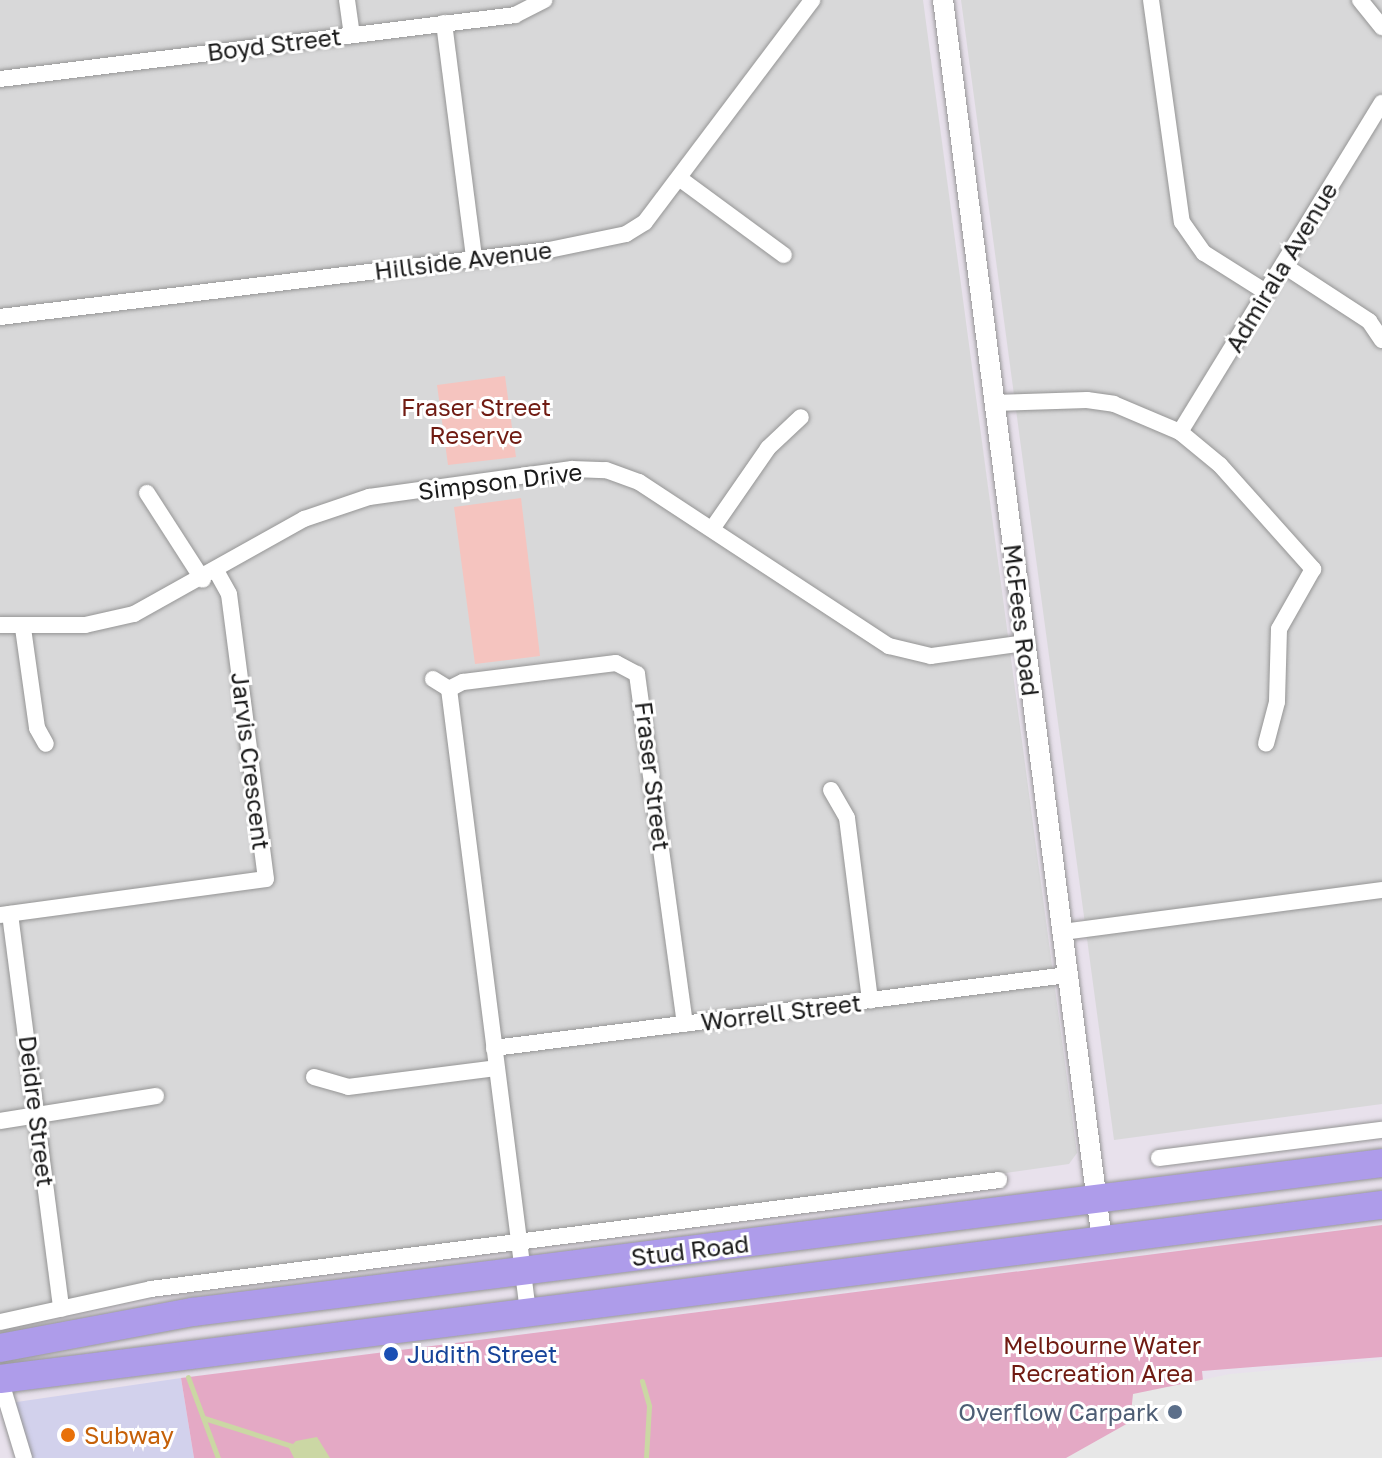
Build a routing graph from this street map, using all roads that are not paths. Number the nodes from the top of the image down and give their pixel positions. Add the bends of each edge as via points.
1 (347, 0) edge
2 (544, 0) edge
3 (812, 0) edge
4 (943, 0) edge
5 (1151, 0) edge
6 (1360, 0) edge
7 (444, 23) junction
8 (1382, 27) edge
9 (352, 34) junction
10 (0, 79) edge
11 (1382, 103) edge
12 (679, 178) junction
13 (784, 255) dead end
14 (474, 258) junction
15 (1283, 265) junction
16 (1266, 292) junction
17 (0, 317) edge
18 (1382, 340) edge
19 (994, 403) junction
20 (801, 417) dead end
21 (1180, 432) junction
22 (147, 493) dead end
23 (712, 529) junction
24 (209, 575) junction
25 (0, 625) edge
26 (23, 628) junction
27 (1025, 643) junction
28 (433, 679) dead end
29 (449, 689) junction
30 (46, 744) dead end
31 (1266, 744) dead end
32 (831, 790) dead end
33 (1382, 890) edge
34 (5, 914) edge
35 (1063, 932) junction
36 (1067, 975) junction
37 (870, 1001) junction
38 (685, 1024) junction
39 (494, 1048) junction
40 (496, 1068) junction
41 (314, 1077) dead end
42 (156, 1096) dead end
43 (39, 1113) junction
44 (0, 1121) edge
45 (1382, 1130) edge
46 (1159, 1158) dead end
47 (1382, 1163) edge
48 (999, 1180) dead end
49 (1096, 1198) junction
50 (1382, 1205) edge
51 (1102, 1241) junction
52 (518, 1242) junction
53 (522, 1272) junction
54 (61, 1309) junction
55 (528, 1312) junction
56 (0, 1322) edge
57 (0, 1348) edge
58 (0, 1379) edge
59 (24, 1458) edge

1 - 9 street
2 - 7 street, Boyd Street via 515,15
3 - 12 street, Hillside Avenue
4 - 19 street, McFees Road
5 - 16 street via 1182,222 1204,253
6 - 8 street
7 - 9 street, Boyd Street
7 - 14 street
9 - 10 street, Boyd Street
11 - 15 street, Admirala Avenue
12 - 13 street
12 - 14 street, Hillside Avenue via 645,222 626,234 604,242
14 - 17 street, Hillside Avenue
15 - 16 street, Admirala Avenue
15 - 18 street via 1369,321
16 - 21 street, Admirala Avenue
19 - 21 street via 1100,402
19 - 27 street, McFees Road
20 - 23 street via 768,448
21 - 31 street via 1220,465 1313,569 1279,629 1276,710
22 - 24 street
23 - 24 street, Simpson Drive via 639,482 606,470 572,469 369,497 304,519
23 - 27 street, Simpson Drive via 889,646 931,656
24 - 26 street, Simpson Drive via 134,614 85,625
24 - 34 street, Jarvis Crescent via 229,594 266,879
25 - 26 street, Simpson Drive
26 - 30 street via 37,728
27 - 35 street, McFees Road
28 - 29 street
29 - 38 street, Fraser Street via 463,682 616,663 637,674
29 - 39 street
32 - 37 street via 847,818
33 - 35 street
34 - 43 street, Deidre Street
35 - 36 street, McFees Road
36 - 37 street, Worrell Street
36 - 49 street, McFees Road
37 - 38 street, Worrell Street
38 - 39 street, Worrell Street
39 - 40 street
40 - 41 street via 348,1087
40 - 52 street
42 - 43 street
43 - 44 street
43 - 54 street, Deidre Street
45 - 46 street
47 - 49 highway, Stud Road
48 - 52 street, Stud Road
49 - 51 street, McFees Road
49 - 53 highway, Stud Road
50 - 51 highway, Stud Road
51 - 55 highway, Stud Road
52 - 53 street
52 - 54 street, Stud Road via 151,1289
53 - 55 street
53 - 57 highway, Stud Road via 193,1312
54 - 56 street, Stud Road
55 - 58 highway, Stud Road
58 - 59 street

